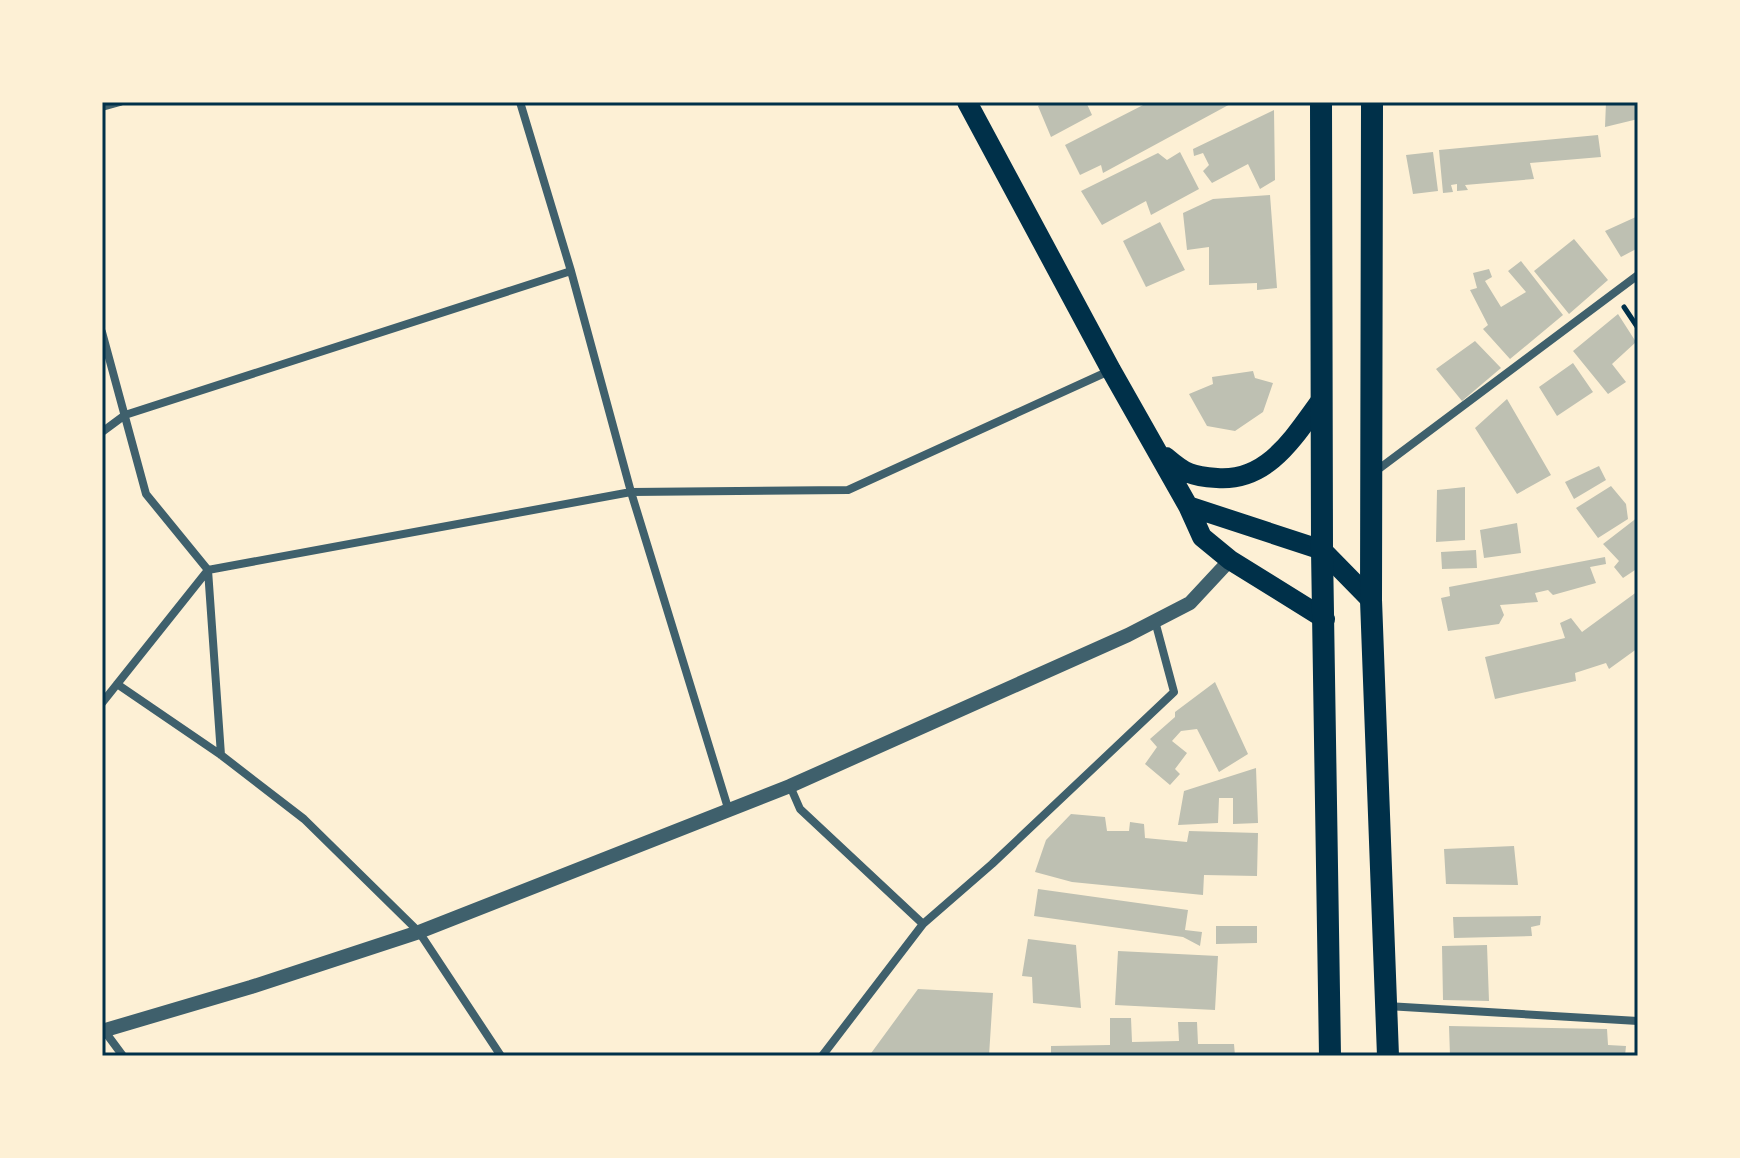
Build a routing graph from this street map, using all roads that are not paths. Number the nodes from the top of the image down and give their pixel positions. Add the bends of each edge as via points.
1 (120, 102) edge
2 (520, 102) edge
3 (967, 102) edge
4 (1321, 102) edge
5 (1372, 102) edge
6 (102, 107) edge
7 (571, 271) junction
8 (1638, 275) edge
9 (102, 332) edge
10 (1111, 370) junction
11 (1322, 399) junction
12 (125, 415) junction
13 (102, 432) edge
14 (1154, 446) junction
15 (1372, 474) junction
16 (631, 492) junction
17 (1188, 506) junction
18 (1322, 550) junction
19 (1230, 560) junction
20 (208, 570) junction
21 (1371, 600) junction
22 (1325, 619) junction
23 (1155, 621) junction
24 (117, 684) junction
25 (102, 703) edge
26 (221, 755) junction
27 (790, 786) junction
28 (728, 808) junction
29 (923, 924) junction
30 (419, 932) junction
31 (1387, 1006) junction
32 (1638, 1021) edge
33 (102, 1030) edge
34 (123, 1056) edge
35 (501, 1056) edge
36 (822, 1056) edge
37 (1330, 1056) edge
38 (1388, 1056) edge

1 - 6 street
2 - 7 street
3 - 10 main road
4 - 11 highway
5 - 15 highway
7 - 12 street
7 - 16 street
8 - 15 street
9 - 12 street
10 - 14 main road
10 - 16 street via 848,490
11 - 14 main road via 1287,446 1252,475 1234,479 1186,474
11 - 18 highway
12 - 13 street
12 - 20 street via 146,494
14 - 17 main road
15 - 21 highway
16 - 20 street
16 - 28 street
17 - 18 main road
17 - 19 main road via 1202,537
18 - 21 main road
18 - 22 highway
19 - 22 main road
19 - 23 street via 1190,603
20 - 24 street
20 - 26 street
21 - 31 highway
22 - 37 highway
23 - 27 street
23 - 29 street via 1174,692
24 - 25 street
24 - 26 street
26 - 30 street via 304,819
27 - 28 street
27 - 29 street via 800,809
28 - 30 street
29 - 36 street
30 - 33 street
30 - 35 street
31 - 32 street
31 - 38 highway
33 - 34 street

